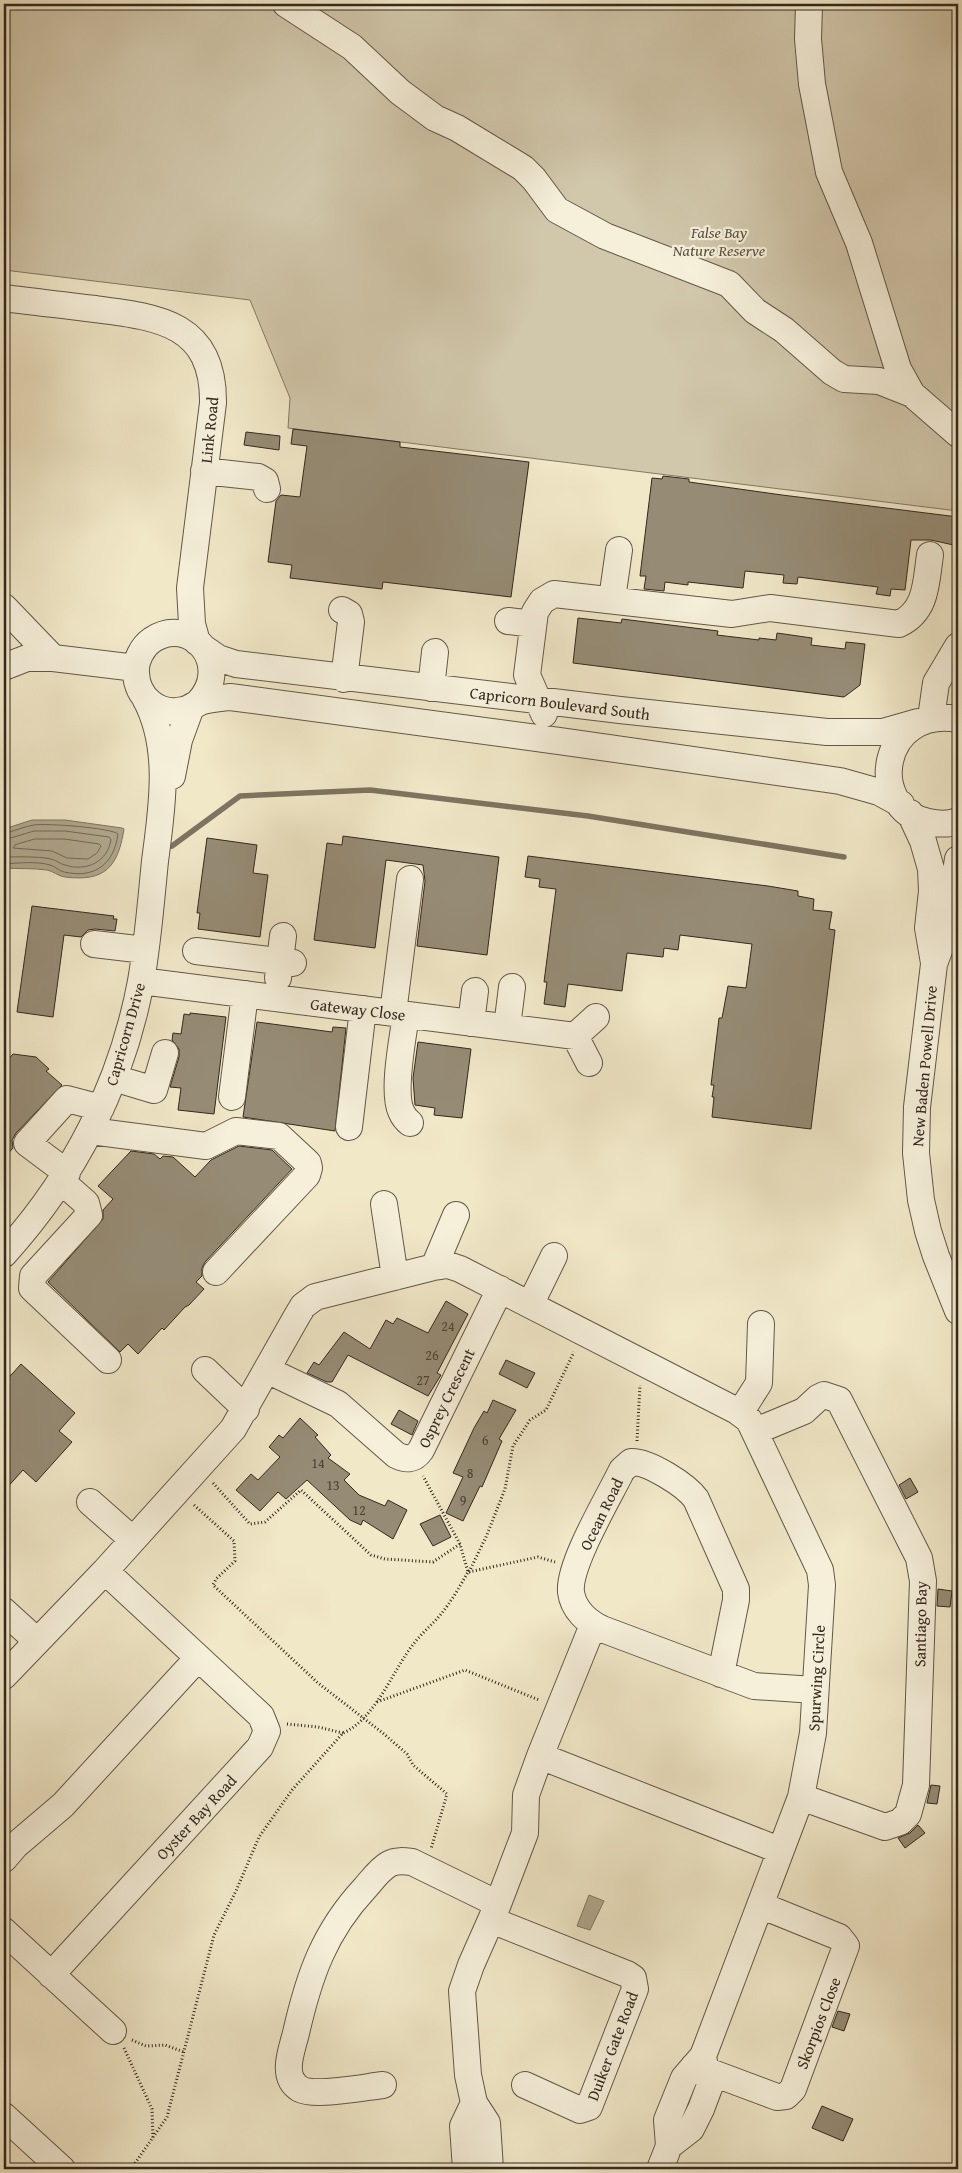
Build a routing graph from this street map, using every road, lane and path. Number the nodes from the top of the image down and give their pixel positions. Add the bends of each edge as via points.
1 (286, 4) edge
2 (809, 4) edge
3 (4, 298) edge
4 (912, 394) junction
5 (958, 434) edge
6 (204, 471) junction
7 (267, 489) dead end
8 (619, 550) dead end
9 (930, 555) dead end
10 (192, 570) junction
11 (612, 600) junction
12 (4, 607) edge
13 (342, 610) dead end
14 (160, 637) junction
15 (201, 645) junction
16 (958, 646) edge
17 (435, 652) dead end
18 (53, 658) junction
19 (4, 667) edge
20 (136, 668) junction
21 (344, 679) junction
22 (431, 688) junction
23 (145, 698) junction
24 (537, 700) junction
25 (195, 705) junction
26 (958, 719) edge
27 (924, 720) junction
28 (559, 741) junction
29 (905, 809) junction
30 (958, 821) edge
31 (158, 842) junction
32 (958, 860) edge
33 (410, 879) dead end
34 (283, 936) dead end
35 (94, 944) dead end
36 (145, 950) junction
37 (196, 951) dead end
38 (286, 962) junction
39 (934, 964) junction
40 (140, 981) junction
41 (512, 987) dead end
42 (475, 991) dead end
43 (245, 994) junction
44 (275, 998) junction
45 (363, 1009) junction
46 (400, 1014) junction
47 (596, 1017) dead end
48 (471, 1023) junction
49 (507, 1027) junction
50 (575, 1036) junction
51 (165, 1053) dead end
52 (590, 1063) dead end
53 (114, 1078) junction
54 (232, 1097) dead end
55 (96, 1120) junction
56 (410, 1123) dead end
57 (349, 1127) dead end
58 (64, 1177) junction
59 (384, 1204) dead end
60 (456, 1215) dead end
61 (6, 1248) edge
62 (554, 1256) dead end
63 (434, 1267) junction
64 (216, 1272) dead end
65 (395, 1277) junction
66 (500, 1289) junction
67 (530, 1305) junction
68 (958, 1311) edge
69 (760, 1324) dead end
70 (583, 1332) junction
71 (108, 1360) dead end
72 (641, 1362) junction
73 (205, 1370) dead end
74 (267, 1370) junction
75 (246, 1409) junction
76 (748, 1422) junction
77 (413, 1458) junction
78 (635, 1462) junction
79 (200, 1467) junction
80 (178, 1491) junction
81 (90, 1502) dead end
82 (134, 1540) junction
83 (460, 1544) junction
84 (574, 1567) junction
85 (105, 1571) junction
86 (468, 1572) junction
87 (4, 1611) edge
88 (593, 1625) junction
89 (37, 1641) junction
90 (198, 1658) junction
91 (722, 1674) junction
92 (4, 1676) edge
93 (815, 1690) junction
94 (376, 1702) junction
95 (559, 1707) junction
96 (364, 1719) junction
97 (266, 1724) junction
98 (343, 1733) junction
99 (540, 1756) junction
100 (801, 1797) junction
101 (779, 1850) junction
102 (4, 1859) edge
103 (425, 1868) junction
104 (760, 1905) junction
105 (494, 1912) junction
106 (4, 1931) edge
107 (51, 1974) junction
108 (113, 2031) junction
109 (184, 2052) junction
110 (701, 2065) junction
111 (383, 2085) dead end
112 (525, 2085) dead end
113 (474, 2103) junction
114 (4, 2116) edge
115 (153, 2140) junction
116 (665, 2158) edge
117 (62, 2169) edge
118 (131, 2169) edge
119 (466, 2169) edge
120 (490, 2169) edge

1 - 4 street via 352,48 400,92 435,118 523,168 557,210 606,236 729,284 755,310 844,379 879,381
2 - 4 street via 812,84 829,172 860,243 898,368
3 - 6 street, Link Road via 145,315 183,332 201,352 211,376 213,402
4 - 5 street
6 - 7 street via 258,477 265,481
6 - 10 street, Link Road
8 - 11 street
9 - 11 street via 923,600 916,612 899,624 770,608 732,614
10 - 14 street, Link Road via 180,605
10 - 15 street, Link Road via 192,624
11 - 24 street via 554,594 542,601 535,612 521,623 527,675
12 - 18 street
13 - 21 street via 349,614 351,622
14 - 15 street via 179,634
14 - 20 street via 146,646
15 - 21 street, Capricorn Boulevard South via 228,662
15 - 25 street via 210,658 212,677 210,687
16 - 27 street via 936,683
17 - 22 street
18 - 19 street via 27,658
18 - 20 street
20 - 23 street via 139,689
21 - 22 street, Capricorn Boulevard South
22 - 24 street, Capricorn Boulevard South
23 - 25 street via 166,710 183,710
23 - 31 street, Capricorn Drive via 156,721 163,762
24 - 27 street, Capricorn Boulevard South via 827,732 883,732
24 - 28 street
25 - 28 street via 230,697
25 - 31 street, Capricorn Drive via 179,740
26 - 27 street, Capricorn Boulevard South
27 - 29 street, New Baden Powell Drive via 898,740 889,766 889,780
28 - 29 street via 840,781 879,792
29 - 30 street via 923,820 938,824
29 - 39 street, New Baden Powell Drive via 923,841 931,869 928,928
31 - 36 street, Capricorn Drive
32 - 39 street, New Baden Powell Drive via 947,929
33 - 46 street via 400,968
34 - 38 street
35 - 36 street
36 - 40 street, Capricorn Drive
37 - 38 street
38 - 44 street
39 - 68 street, New Baden Powell Drive via 917,1107 916,1153 928,1231
40 - 43 street, Gateway Close
40 - 53 street, Capricorn Drive
41 - 49 street
42 - 48 street
43 - 44 street, Gateway Close
43 - 54 street
44 - 45 street, Gateway Close
45 - 46 street, Gateway Close
45 - 57 street
46 - 48 street, Gateway Close
46 - 56 street via 399,1105
47 - 50 street
48 - 49 street, Gateway Close
49 - 50 street, Gateway Close
50 - 52 street
51 - 53 street via 154,1090
53 - 55 street, Capricorn Drive
55 - 58 street, Capricorn Drive
55 - 58 street via 67,1099 27,1143
55 - 64 street via 206,1146 236,1131 279,1136 308,1163 307,1175
58 - 61 street, Capricorn Drive
58 - 71 street via 86,1203 89,1215 34,1276 32,1288
59 - 65 street
60 - 63 street
62 - 67 street
63 - 65 street
63 - 66 street via 448,1265 460,1269
65 - 74 street via 315,1297 303,1306
66 - 67 street
66 - 77 street, Osprey Crescent via 421,1450
67 - 70 street
69 - 76 street via 761,1373
70 - 72 street
70 - 86 path via 546,1410 530,1420 513,1446 505,1489
72 - 76 street
72 - 78 path
73 - 75 street
74 - 75 street
74 - 77 street, Osprey Crescent via 329,1398 396,1454
75 - 79 street
76 - 93 street, Spurwing Circle via 820,1570 822,1585
76 - 100 street, Santiago Bay via 798,1414 824,1395 839,1400 919,1558 923,1581 916,1785 908,1814 900,1822 885,1827
77 - 83 path
78 - 84 street, Ocean Road via 622,1470
78 - 91 street, Ocean Road via 671,1478 696,1498 734,1581 736,1600
79 - 80 street
79 - 83 path via 250,1524 265,1522 301,1490 371,1555 433,1562
80 - 82 street
80 - 96 path via 234,1541 235,1561 213,1585 318,1683
81 - 82 street
82 - 85 street
83 - 86 path
84 - 86 path via 538,1557
84 - 88 street, Ocean Road via 573,1600
85 - 89 street
85 - 90 street
86 - 94 path via 442,1613 399,1664
87 - 89 street
88 - 91 street, Ocean Road
88 - 95 street
89 - 92 street
90 - 97 street
90 - 102 street via 63,1805
91 - 93 street, Ocean Road via 762,1688
93 - 100 street, Spurwing Circle via 813,1732
94 - 95 path via 465,1670
94 - 96 path
95 - 99 street
96 - 98 path
96 - 103 path via 407,1754 413,1765 447,1794
97 - 98 path via 285,1723
97 - 107 street, Oyster Bay Road via 260,1747
98 - 109 path via 292,1790 259,1837 214,1935
99 - 101 street
99 - 105 street via 526,1795 525,1833
100 - 101 street, Spurwing Circle
101 - 104 street, Spurwing Circle
103 - 105 street, Duiker Gate Road
103 - 111 street, Duiker Gate Road via 412,1862 390,1864 352,1901 317,1959 305,1990 290,2058 290,2077 301,2090 315,2092
104 - 110 street, Spurwing Circle
104 - 110 street, Skorpios Close via 839,1937 844,1942 845,1953 793,2090 786,2096 777,2097
105 - 112 street, Duiker Gate Road via 627,1974 635,1982 636,1989 589,2107 580,2110
105 - 113 street via 462,1991 466,2056
106 - 107 street
107 - 108 street
108 - 109 path via 146,2046 165,2045
108 - 115 path via 130,2057 152,2109
109 - 115 path via 167,2117
110 - 116 street, Spurwing Circle via 684,2078 667,2120
113 - 119 street via 463,2126
113 - 120 street via 487,2122
114 - 117 street
115 - 118 path

